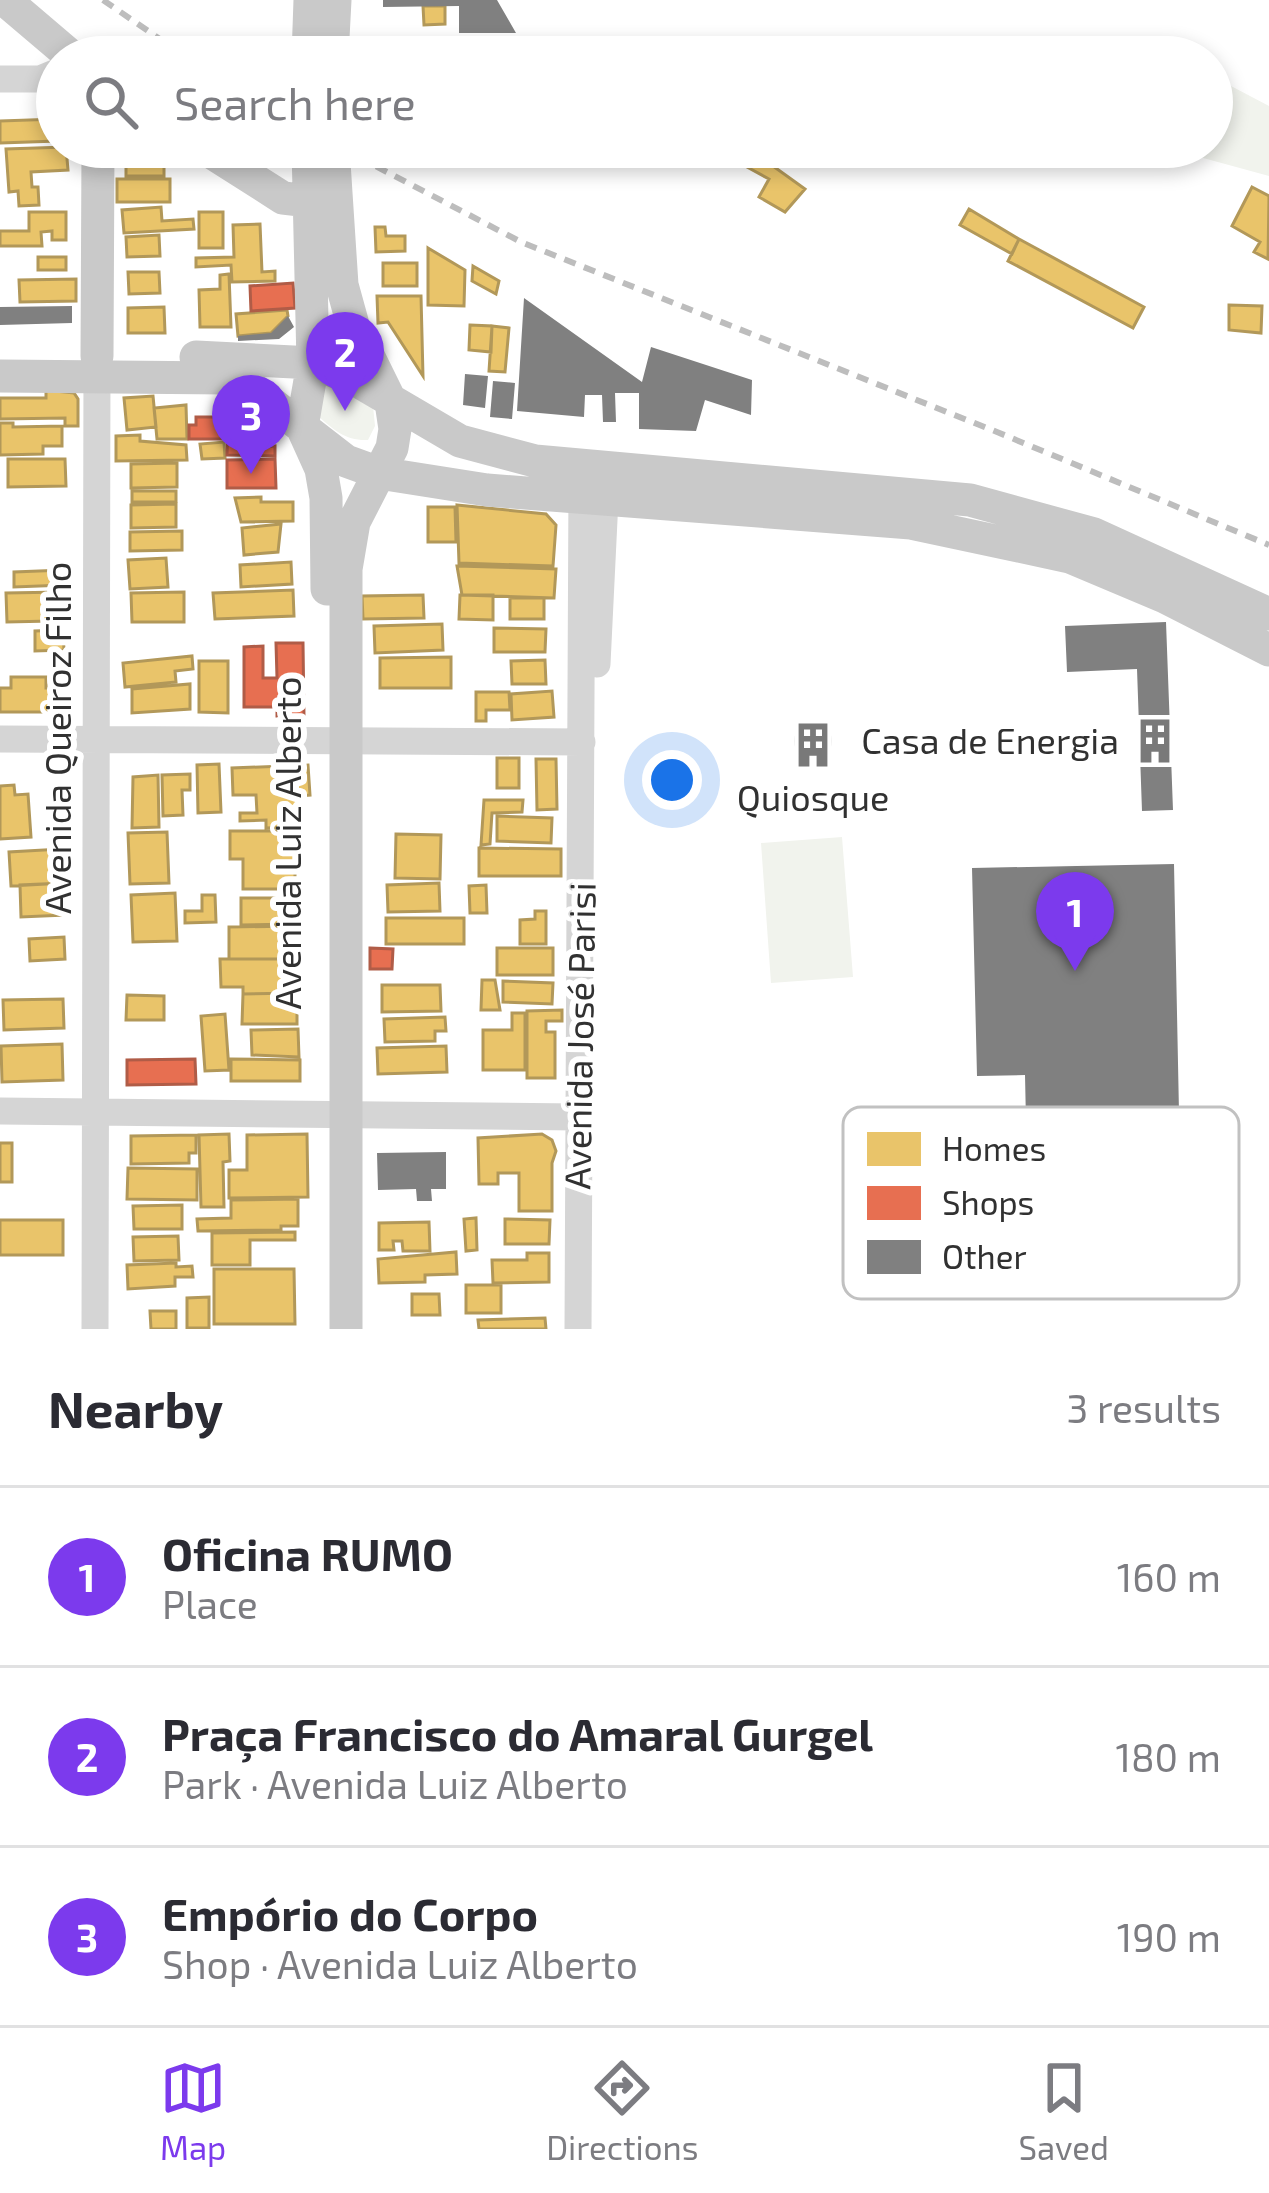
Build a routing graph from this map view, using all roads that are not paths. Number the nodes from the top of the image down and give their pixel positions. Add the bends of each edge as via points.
1 (5, 0) edge
2 (320, 1) edge
3 (47, 36) edge
4 (320, 36) edge
5 (0, 79) edge
6 (36, 79) edge
7 (98, 168) edge
8 (236, 168) edge
9 (315, 176) edge
10 (0, 356) edge
11 (313, 363) junction
12 (97, 366) junction
13 (0, 376) edge
14 (391, 402) junction
15 (302, 428) junction
16 (379, 473) junction
17 (590, 487) junction
18 (1269, 614) edge
19 (1269, 650) edge
20 (0, 740) edge
21 (97, 740) junction
22 (582, 742) junction
23 (338, 743) junction
24 (0, 1112) edge
25 (96, 1112) junction
26 (338, 1113) junction
27 (578, 1118) junction
28 (95, 1329) edge
29 (324, 1329) edge
30 (346, 1329) edge
31 (578, 1329) edge

1 - 3 main road
2 - 4 main road
5 - 6 street
7 - 12 main road, Avenida Queiroz Filho
8 - 9 main road via 283,198
9 - 11 main road
9 - 14 main road via 353,325
10 - 12 main road
11 - 12 main road
11 - 14 main road
11 - 15 main road
12 - 13 main road
12 - 15 main road via 227,378
12 - 21 street, Avenida Queiroz Filho
14 - 16 main road, Avenida Luiz Alberto via 392,448
14 - 17 main road via 460,441
15 - 16 main road via 346,461
15 - 23 main road, Avenida Luiz Alberto via 326,498
16 - 17 main road via 487,490
16 - 23 main road, Avenida Luiz Alberto via 354,522 346,569
17 - 18 main road via 970,500 1094,534
17 - 19 main road via 911,523 1018,544 1166,597
17 - 22 street, Avenida José Parisi
20 - 21 street
21 - 23 street
21 - 25 street, Avenida Queiroz Filho
22 - 23 street
22 - 27 street, Avenida José Parisi
23 - 26 main road, Avenida Luiz Alberto
24 - 25 street
25 - 26 street
25 - 28 street, Avenida Queiroz Filho
26 - 27 street
26 - 29 main road, Avenida Luiz Alberto
26 - 30 main road, Avenida Luiz Alberto
27 - 31 street, Avenida José Parisi

